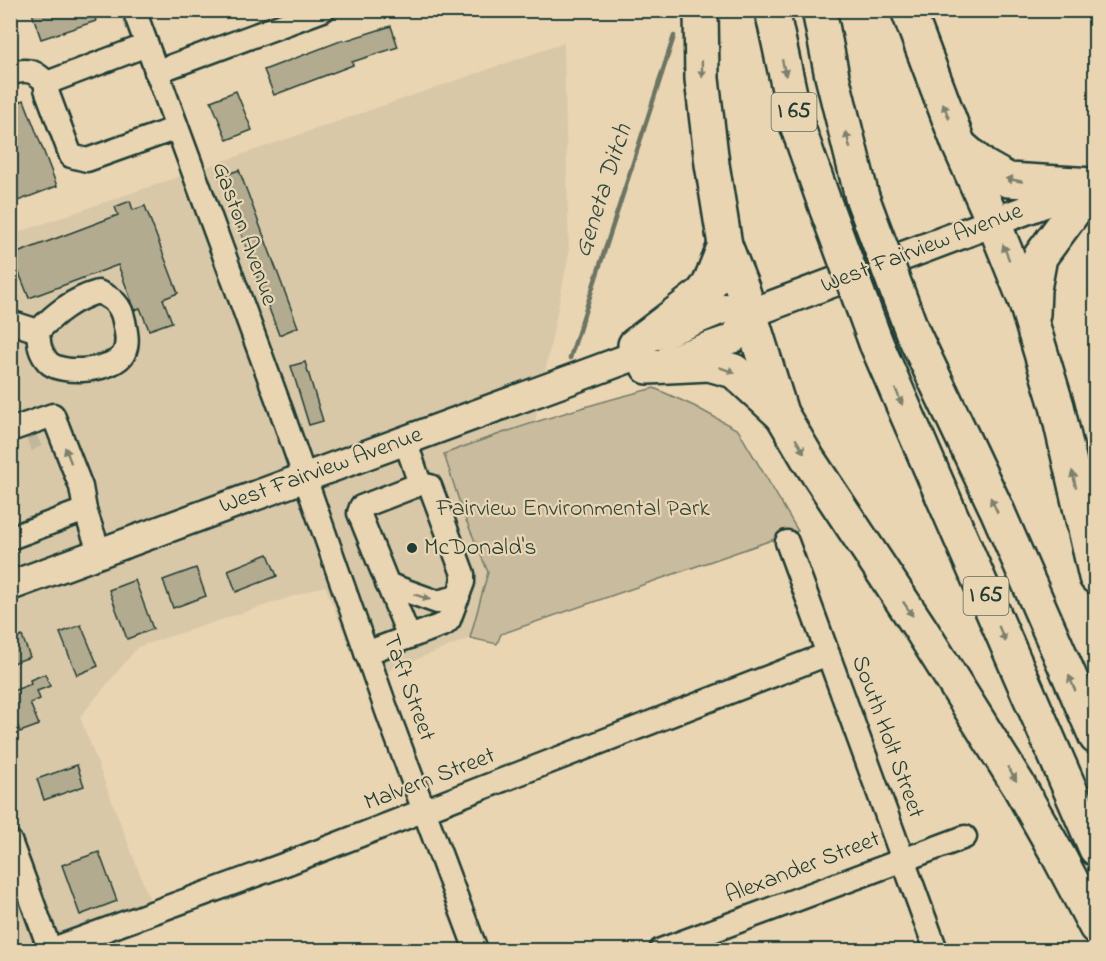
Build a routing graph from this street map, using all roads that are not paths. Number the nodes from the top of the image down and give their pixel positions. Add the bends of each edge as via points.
1 (134, 10) edge
2 (323, 10) edge
3 (701, 10) edge
4 (772, 10) edge
5 (819, 10) edge
6 (908, 10) edge
7 (147, 45) junction
8 (156, 72) junction
9 (10, 74) edge
10 (49, 85) junction
11 (177, 128) junction
12 (958, 145) junction
13 (1094, 185) edge
14 (994, 223) junction
15 (724, 245) junction
16 (749, 314) junction
17 (10, 322) edge
18 (1033, 325) junction
19 (38, 331) dead end
20 (639, 356) junction
21 (781, 413) junction
22 (21, 437) tunnel mouth
23 (405, 440) junction
24 (303, 477) junction
25 (420, 484) junction
26 (85, 510) junction
27 (10, 538) edge
28 (787, 542) dead end
29 (100, 554) junction
30 (1095, 577) edge
31 (387, 584) junction
32 (10, 586) edge
33 (458, 597) junction
34 (409, 637) junction
35 (366, 653) junction
36 (828, 654) junction
37 (1095, 737) edge
38 (425, 811) junction
39 (965, 837) dead end
40 (10, 841) edge
41 (1095, 849) edge
42 (903, 860) junction
43 (1095, 927) edge
44 (50, 950) edge
45 (476, 951) edge
46 (661, 951) edge
47 (936, 951) edge

1 - 7 street, Gaston Avenue
2 - 8 street
3 -> 15 highway via 702,79
4 -> 41 highway, I 65, bridge via 796,122 876,344
37 -> 5 highway, I 65, bridge via 997,510 912,331 862,197
12 -> 6 highway
7 - 8 street, Gaston Avenue
7 - 10 street
8 - 11 street, Gaston Avenue
9 - 10 street via 36,72
10 - 11 street via 46,90 71,156 87,160
11 - 24 street, Gaston Avenue
13 -> 12 highway via 1008,180
12 - 14 highway
13 - 14 main road, West Fairview Avenue
13 - 18 highway via 1040,257
14 - 16 main road, West Fairview Avenue
18 -> 14 highway
15 - 16 highway
15 - 20 highway via 709,285
16 - 20 main road, West Fairview Avenue via 734,338
16 - 21 highway
17 - 19 street
30 -> 18 highway via 1058,406
20 -> 21 highway via 709,364 734,371
20 - 23 main road, West Fairview Avenue
21 -> 43 highway via 1019,786
26 -> 22 street via 81,487 52,414
23 - 24 main road, West Fairview Avenue
23 - 25 street
24 - 29 main road, West Fairview Avenue
24 - 35 street, Taft Street
25 - 31 street via 361,507 359,513
25 - 33 street via 430,486 464,574
26 - 27 street
26 - 29 street
28 - 36 street, South Holt Street
29 - 32 main road, West Fairview Avenue
31 -> 33 street via 437,602
31 - 34 street
33 - 34 street via 445,624
34 - 35 street
35 - 38 street, Taft Street
36 - 38 street, Malvern Street
36 - 42 street, South Holt Street
38 - 44 street, Malvern Street
38 - 45 street, Taft Street
39 - 42 street, Alexander Street
40 - 44 street
42 - 46 street, Alexander Street
42 - 47 street, South Holt Street

